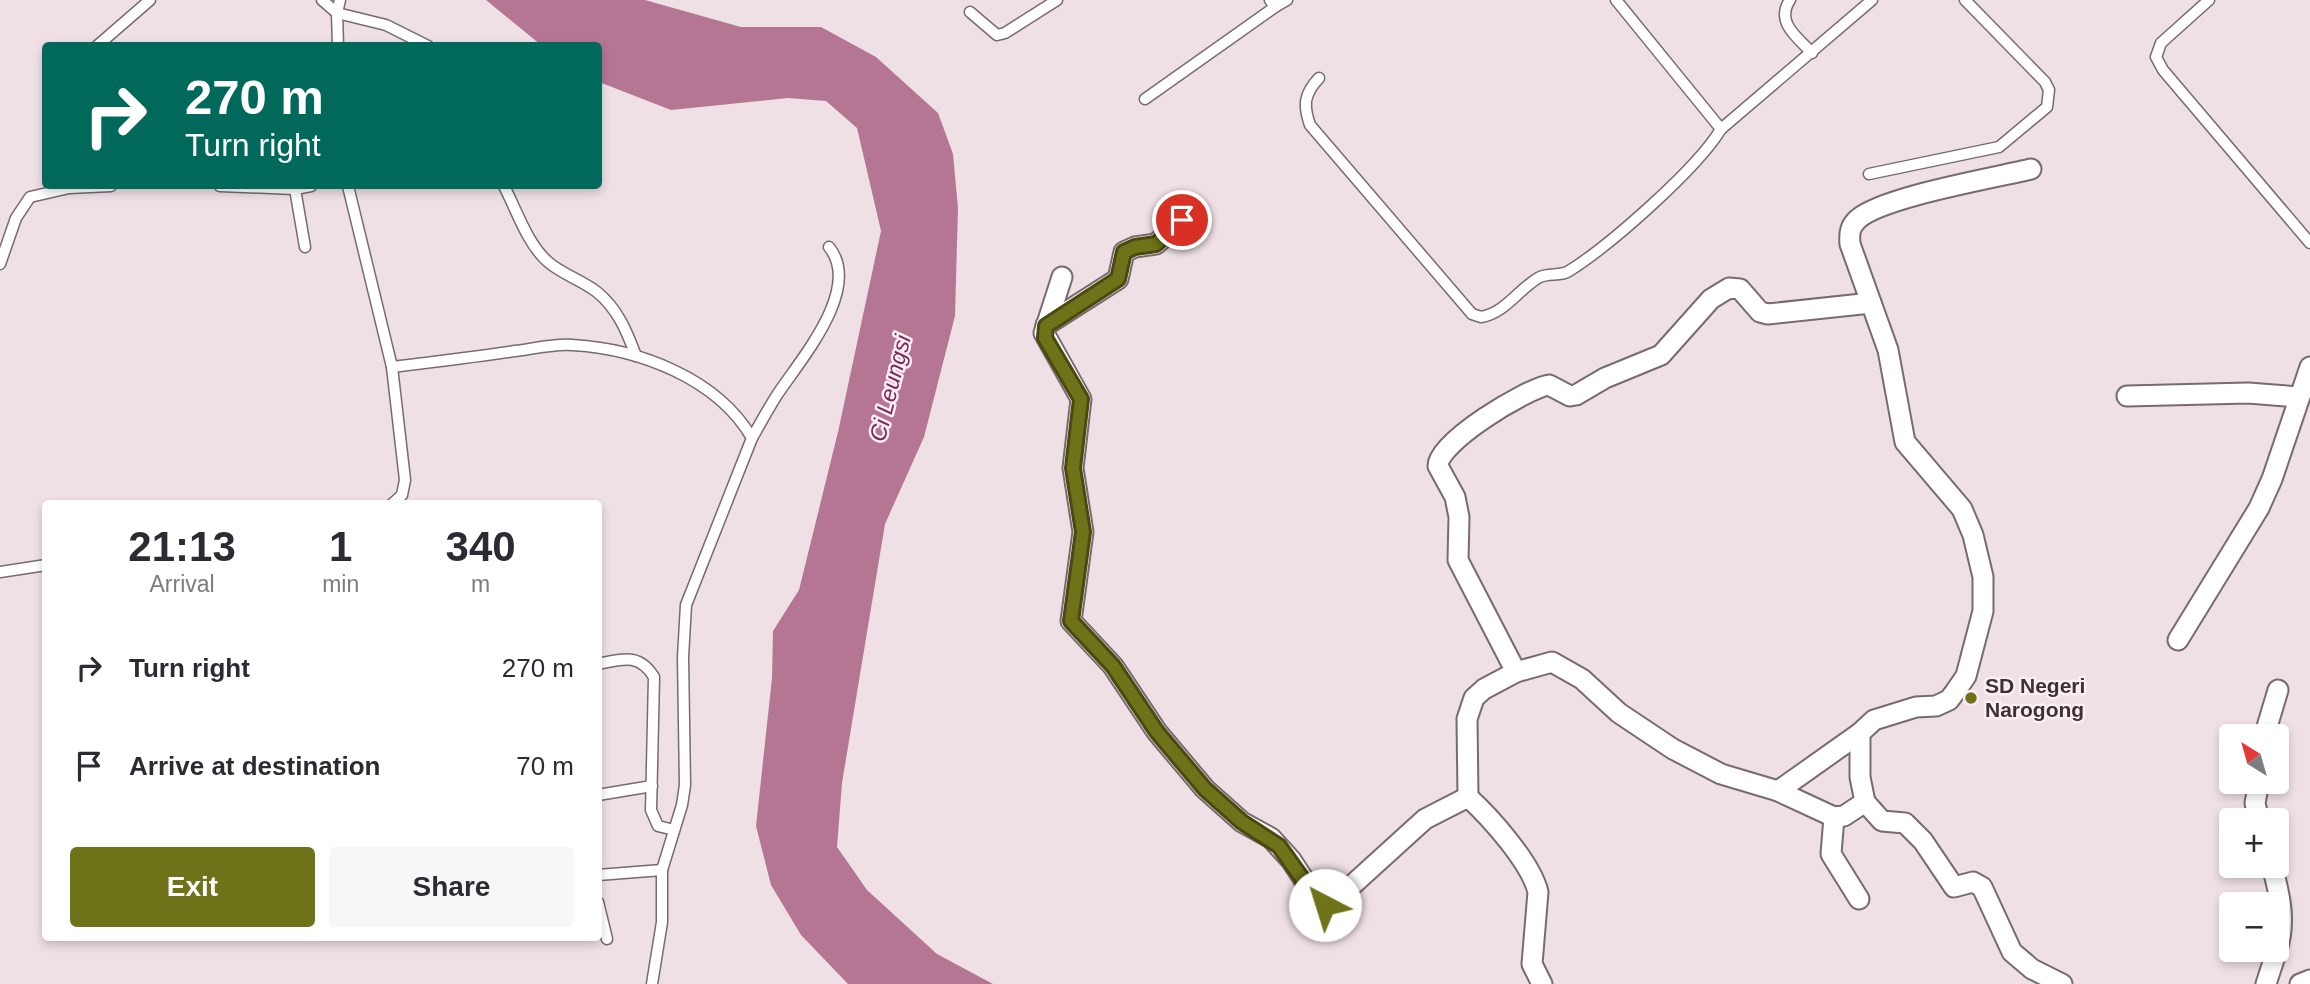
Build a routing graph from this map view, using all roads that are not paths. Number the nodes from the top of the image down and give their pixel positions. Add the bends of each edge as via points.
1 (150, 0) edge
2 (322, 0) edge
3 (341, 0) edge
4 (1057, 0) edge
5 (1287, 0) edge
6 (1616, 0) edge
7 (1790, 0) edge
8 (1872, 0) edge
9 (1965, 0) edge
10 (2209, 0) edge
11 (1272, 4) edge
12 (970, 12) dead end
13 (337, 13) junction
14 (102, 42) edge
15 (338, 42) edge
16 (420, 42) edge
17 (1812, 53) junction
18 (1319, 78) dead end
19 (1145, 99) dead end
20 (1721, 129) junction
21 (2031, 169) dead end
22 (1869, 174) dead end
23 (65, 189) edge
24 (295, 189) edge
25 (349, 189) edge
26 (506, 189) edge
27 (1182, 220) dead end
28 (2310, 243) edge
29 (305, 247) dead end
30 (829, 247) dead end
31 (0, 264) edge
32 (1062, 277) dead end
33 (1871, 303) junction
34 (1046, 326) junction
35 (636, 356) junction
36 (392, 367) junction
37 (2310, 368) edge
38 (2127, 396) dead end
39 (2303, 396) edge
40 (752, 438) junction
41 (396, 500) edge
42 (42, 566) edge
43 (0, 572) edge
44 (2178, 640) dead end
45 (602, 663) edge
46 (1516, 672) junction
47 (2278, 690) dead end
48 (2268, 724) edge
49 (1860, 733) junction
50 (652, 786) junction
51 (1778, 791) junction
52 (602, 794) edge
53 (1468, 797) junction
54 (1865, 802) junction
55 (1834, 817) junction
56 (674, 830) junction
57 (662, 870) junction
58 (602, 875) edge
59 (1860, 899) dead end
60 (602, 918) edge
61 (607, 939) dead end
62 (2273, 962) edge
63 (2310, 980) edge
64 (652, 984) edge
65 (1542, 984) edge
66 (2062, 984) edge
67 (2266, 984) edge
68 (2300, 984) edge

1 - 14 lane
2 - 13 lane
3 - 13 lane
4 - 12 lane via 997,35
5 - 11 lane
6 - 20 lane
7 - 17 lane via 1783,15 1785,24
8 - 17 lane
9 - 22 lane via 2045,82 2047,107 1999,147
10 - 28 lane via 2161,43 2156,57
11 - 19 lane
13 - 15 lane
13 - 16 lane via 386,25
17 - 20 lane
18 - 20 lane via 1305,99 1311,125 1472,314 1482,317 1499,310 1539,277 1567,273 1661,195
21 - 33 street via 1892,203 1859,218 1849,233 1850,244
23 - 31 lane via 30,197 16,218
24 - 29 lane
25 - 36 lane
26 - 35 lane via 536,249 597,292 615,311
27 - 34 street via 1156,244 1124,252 1118,279
30 - 40 lane via 839,262 836,295 816,337
32 - 34 street
33 - 46 street via 1768,314 1760,312 1740,289 1729,288 1711,299 1661,355 1576,395 1549,385 1529,390 1442,452 1438,466 1455,497 1459,517 1458,560
33 - 49 street via 1888,350 1905,442 1952,495 1973,535 1983,577 1983,611 1966,676 1949,700 1874,720
34 - 53 street via 1045,338 1081,399 1073,468 1083,532 1071,621 1113,666 1157,732 1205,789 1242,822 1279,846 1325,905 1424,819
35 - 36 lane via 571,344
35 - 40 lane via 689,379 731,410
36 - 41 lane via 405,480
37 - 39 street
38 - 39 street
39 - 44 street via 2259,508
40 - 56 lane via 686,605 682,657 685,785
42 - 43 lane
45 - 50 lane via 635,659 654,677
46 - 51 street via 1542,663 1561,665 1619,713 1673,749 1721,774
46 - 53 street via 1484,689 1468,708
47 - 48 street
49 - 51 street
49 - 54 street
50 - 52 lane
50 - 56 lane via 652,817 658,826
51 - 55 street
53 - 65 street via 1525,863 1536,883 1532,964
54 - 55 street
54 - 66 street via 1882,821 1905,823 1954,887 1973,881 1982,887 2012,952 2032,969
55 - 59 street via 1831,854
56 - 57 lane
57 - 58 lane
57 - 64 lane via 662,922
60 - 61 lane
62 - 67 street
63 - 68 street

